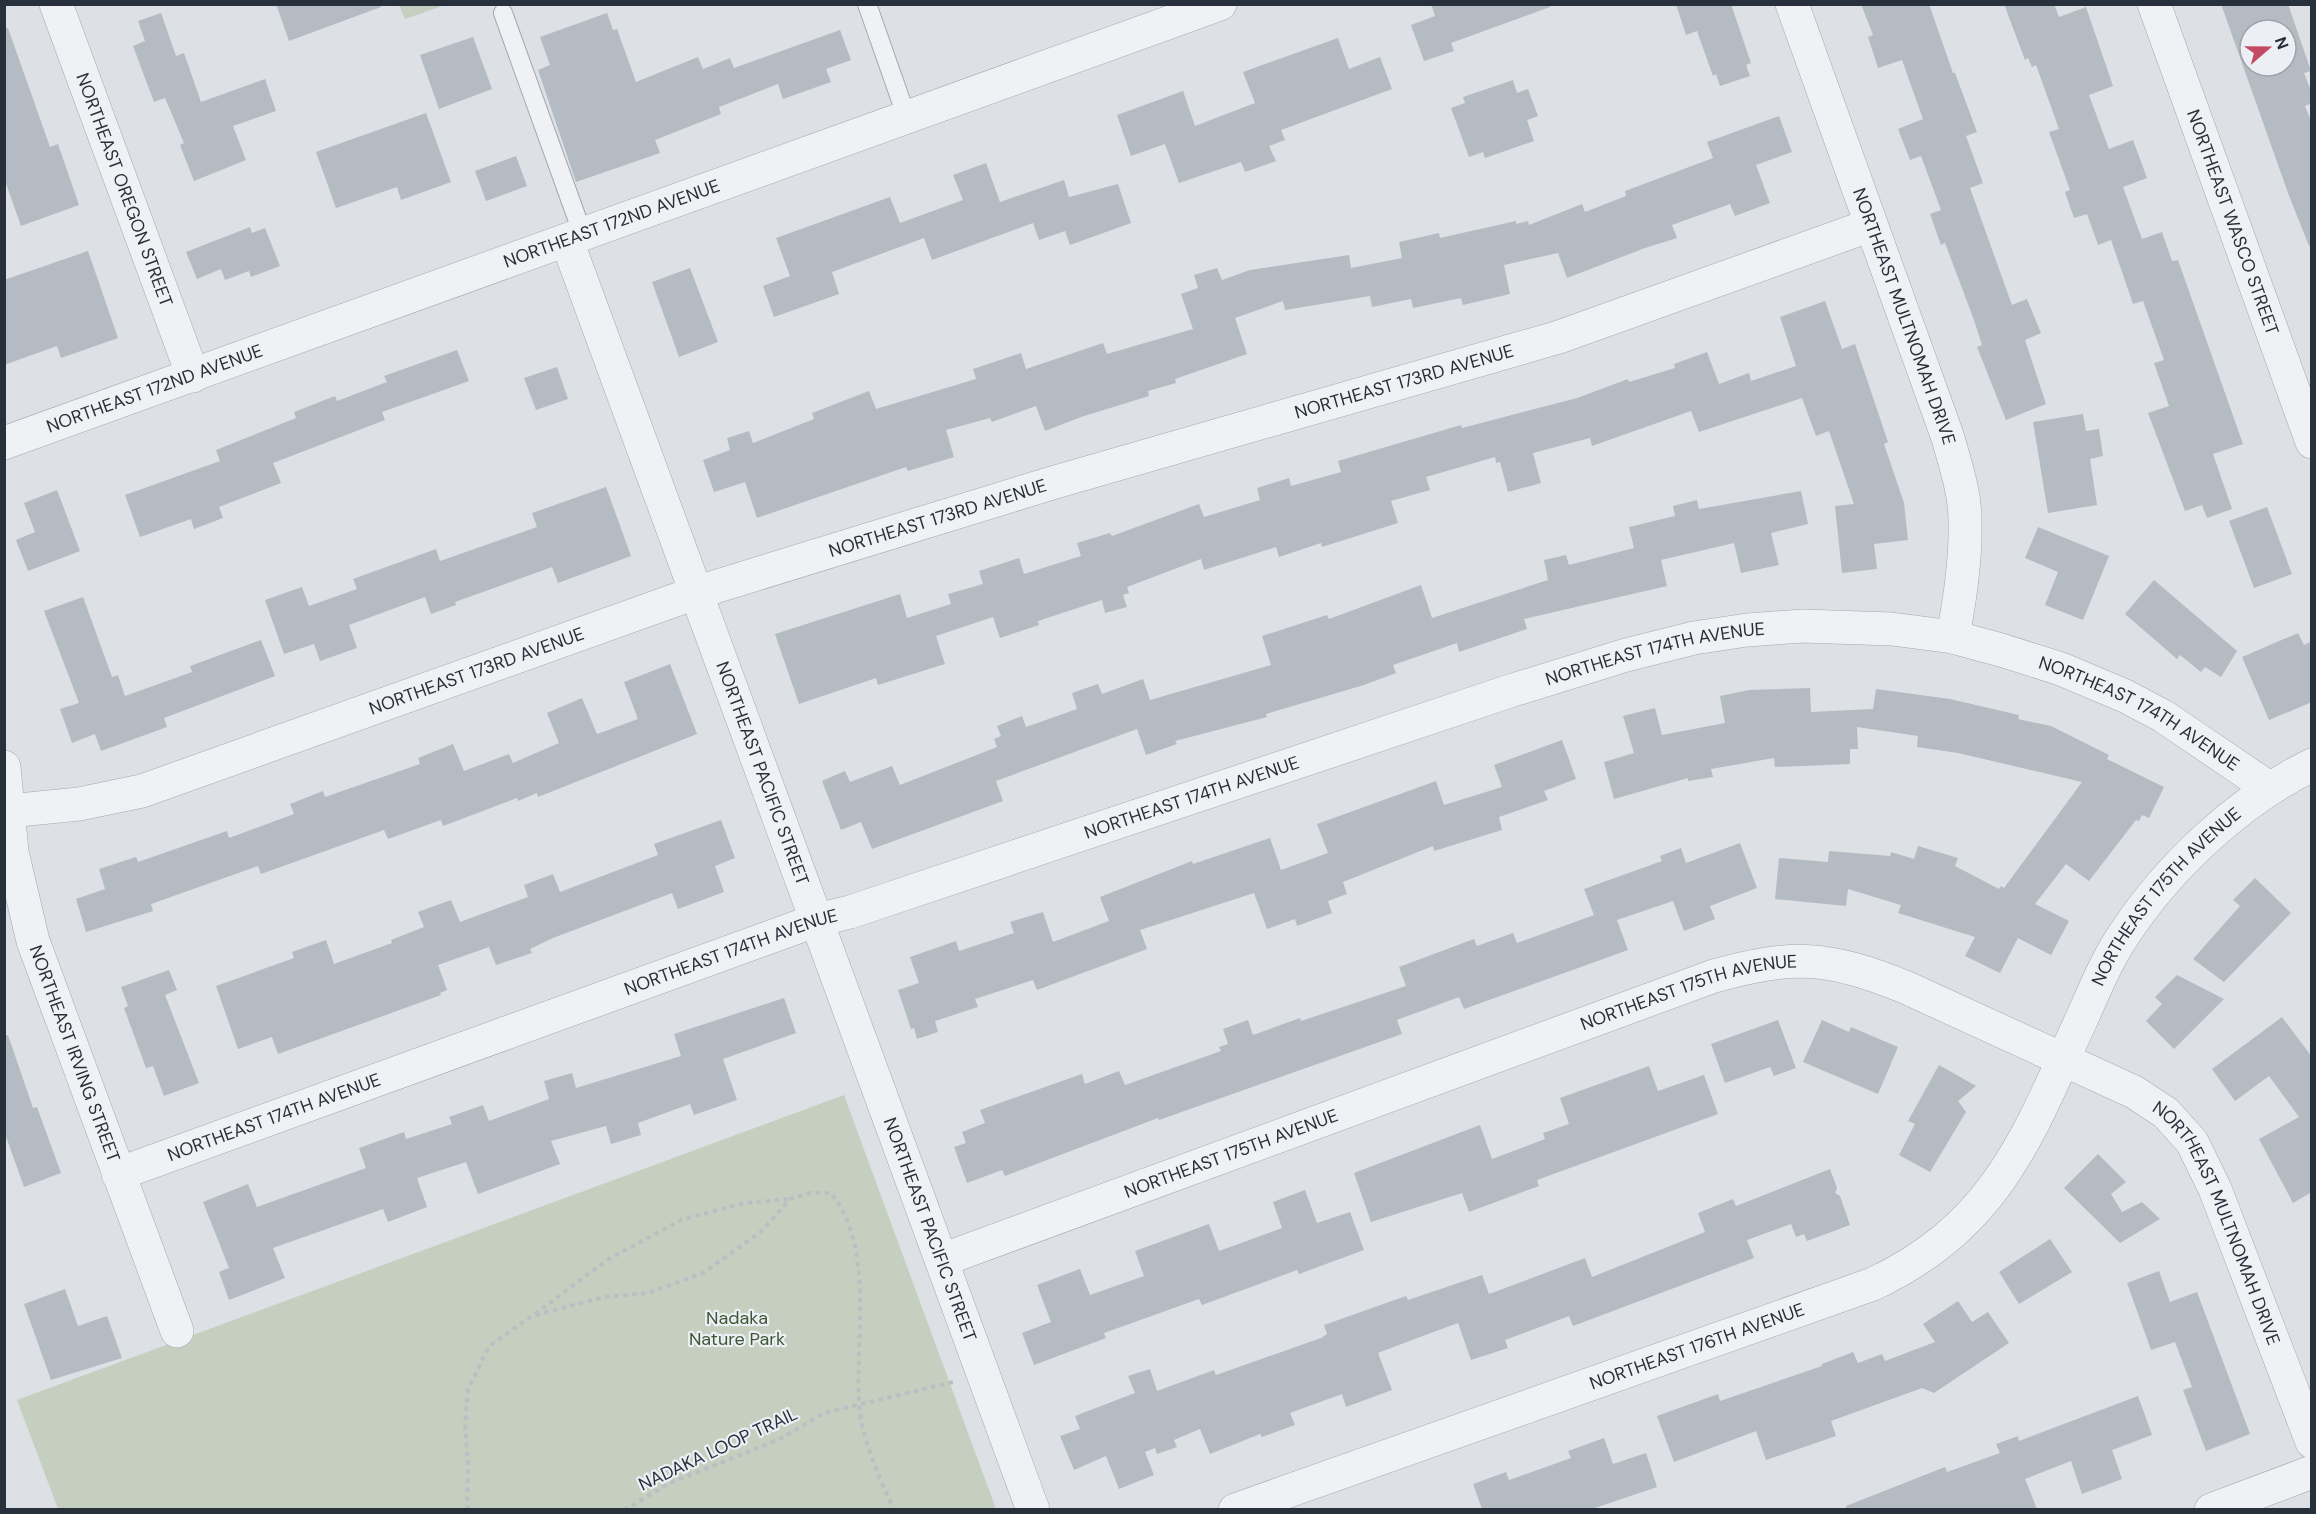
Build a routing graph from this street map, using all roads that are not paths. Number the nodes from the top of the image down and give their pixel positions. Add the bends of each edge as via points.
1 (56, 4) edge
2 (867, 4) edge
3 (1220, 4) edge
4 (1792, 4) edge
5 (2154, 4) edge
6 (503, 13) dead end
7 (907, 118) junction
8 (1871, 225) junction
9 (575, 238) junction
10 (193, 376) junction
11 (2312, 442) edge
12 (4, 443) edge
13 (695, 593) junction
14 (1953, 637) junction
15 (2312, 765) edge
16 (4, 767) edge
17 (2269, 788) junction
18 (9, 811) junction
19 (816, 920) junction
20 (2063, 1059) junction
21 (117, 1174) junction
22 (942, 1260) junction
23 (177, 1331) dead end
24 (2312, 1442) edge
25 (2312, 1472) edge
26 (1033, 1509) edge
27 (1235, 1509) edge
28 (2211, 1509) edge

1 - 10 street, NORTHEAST OREGON STREET
2 - 7 lane
3 - 7 street, NORTHEAST 172ND AVENUE
4 - 8 street, NORTHEAST MULTNOMAH DRIVE
5 - 11 street, NORTHEAST WASCO STREET
6 - 9 lane
7 - 9 street, NORTHEAST 172ND AVENUE
8 - 13 street, NORTHEAST 173RD AVENUE via 1559,337 1052,483
8 - 14 street, NORTHEAST MULTNOMAH DRIVE via 1948,438 1959,479 1965,519
9 - 10 street, NORTHEAST 172ND AVENUE
9 - 13 street, NORTHEAST PACIFIC STREET
10 - 12 street, NORTHEAST 172ND AVENUE
13 - 18 street, NORTHEAST 173RD AVENUE via 142,791 79,804
13 - 19 street, NORTHEAST PACIFIC STREET
14 - 17 street, NORTHEAST 174TH AVENUE via 2061,669 2125,696 2163,716
14 - 19 street, NORTHEAST 174TH AVENUE via 1803,626 1736,631 1637,652
15 - 17 street, NORTHEAST 175TH AVENUE
16 - 18 street, NORTHEAST IRVING STREET
17 - 20 street, NORTHEAST 175TH AVENUE via 2232,815 2152,897 2125,932
18 - 21 street, NORTHEAST IRVING STREET via 12,852 33,941
19 - 21 street, NORTHEAST 174TH AVENUE
19 - 22 street, NORTHEAST PACIFIC STREET
20 - 22 street, NORTHEAST 175TH AVENUE via 1866,971 1830,962 1785,961 1753,966 1714,976
20 - 24 street, NORTHEAST MULTNOMAH DRIVE via 2134,1092 2166,1113 2192,1142 2215,1189
20 - 27 street, NORTHEAST 176TH AVENUE via 2008,1170 1987,1199 1962,1226 1905,1269 1862,1288
21 - 23 street, NORTHEAST IRVING STREET
22 - 26 street, NORTHEAST PACIFIC STREET
25 - 28 street

